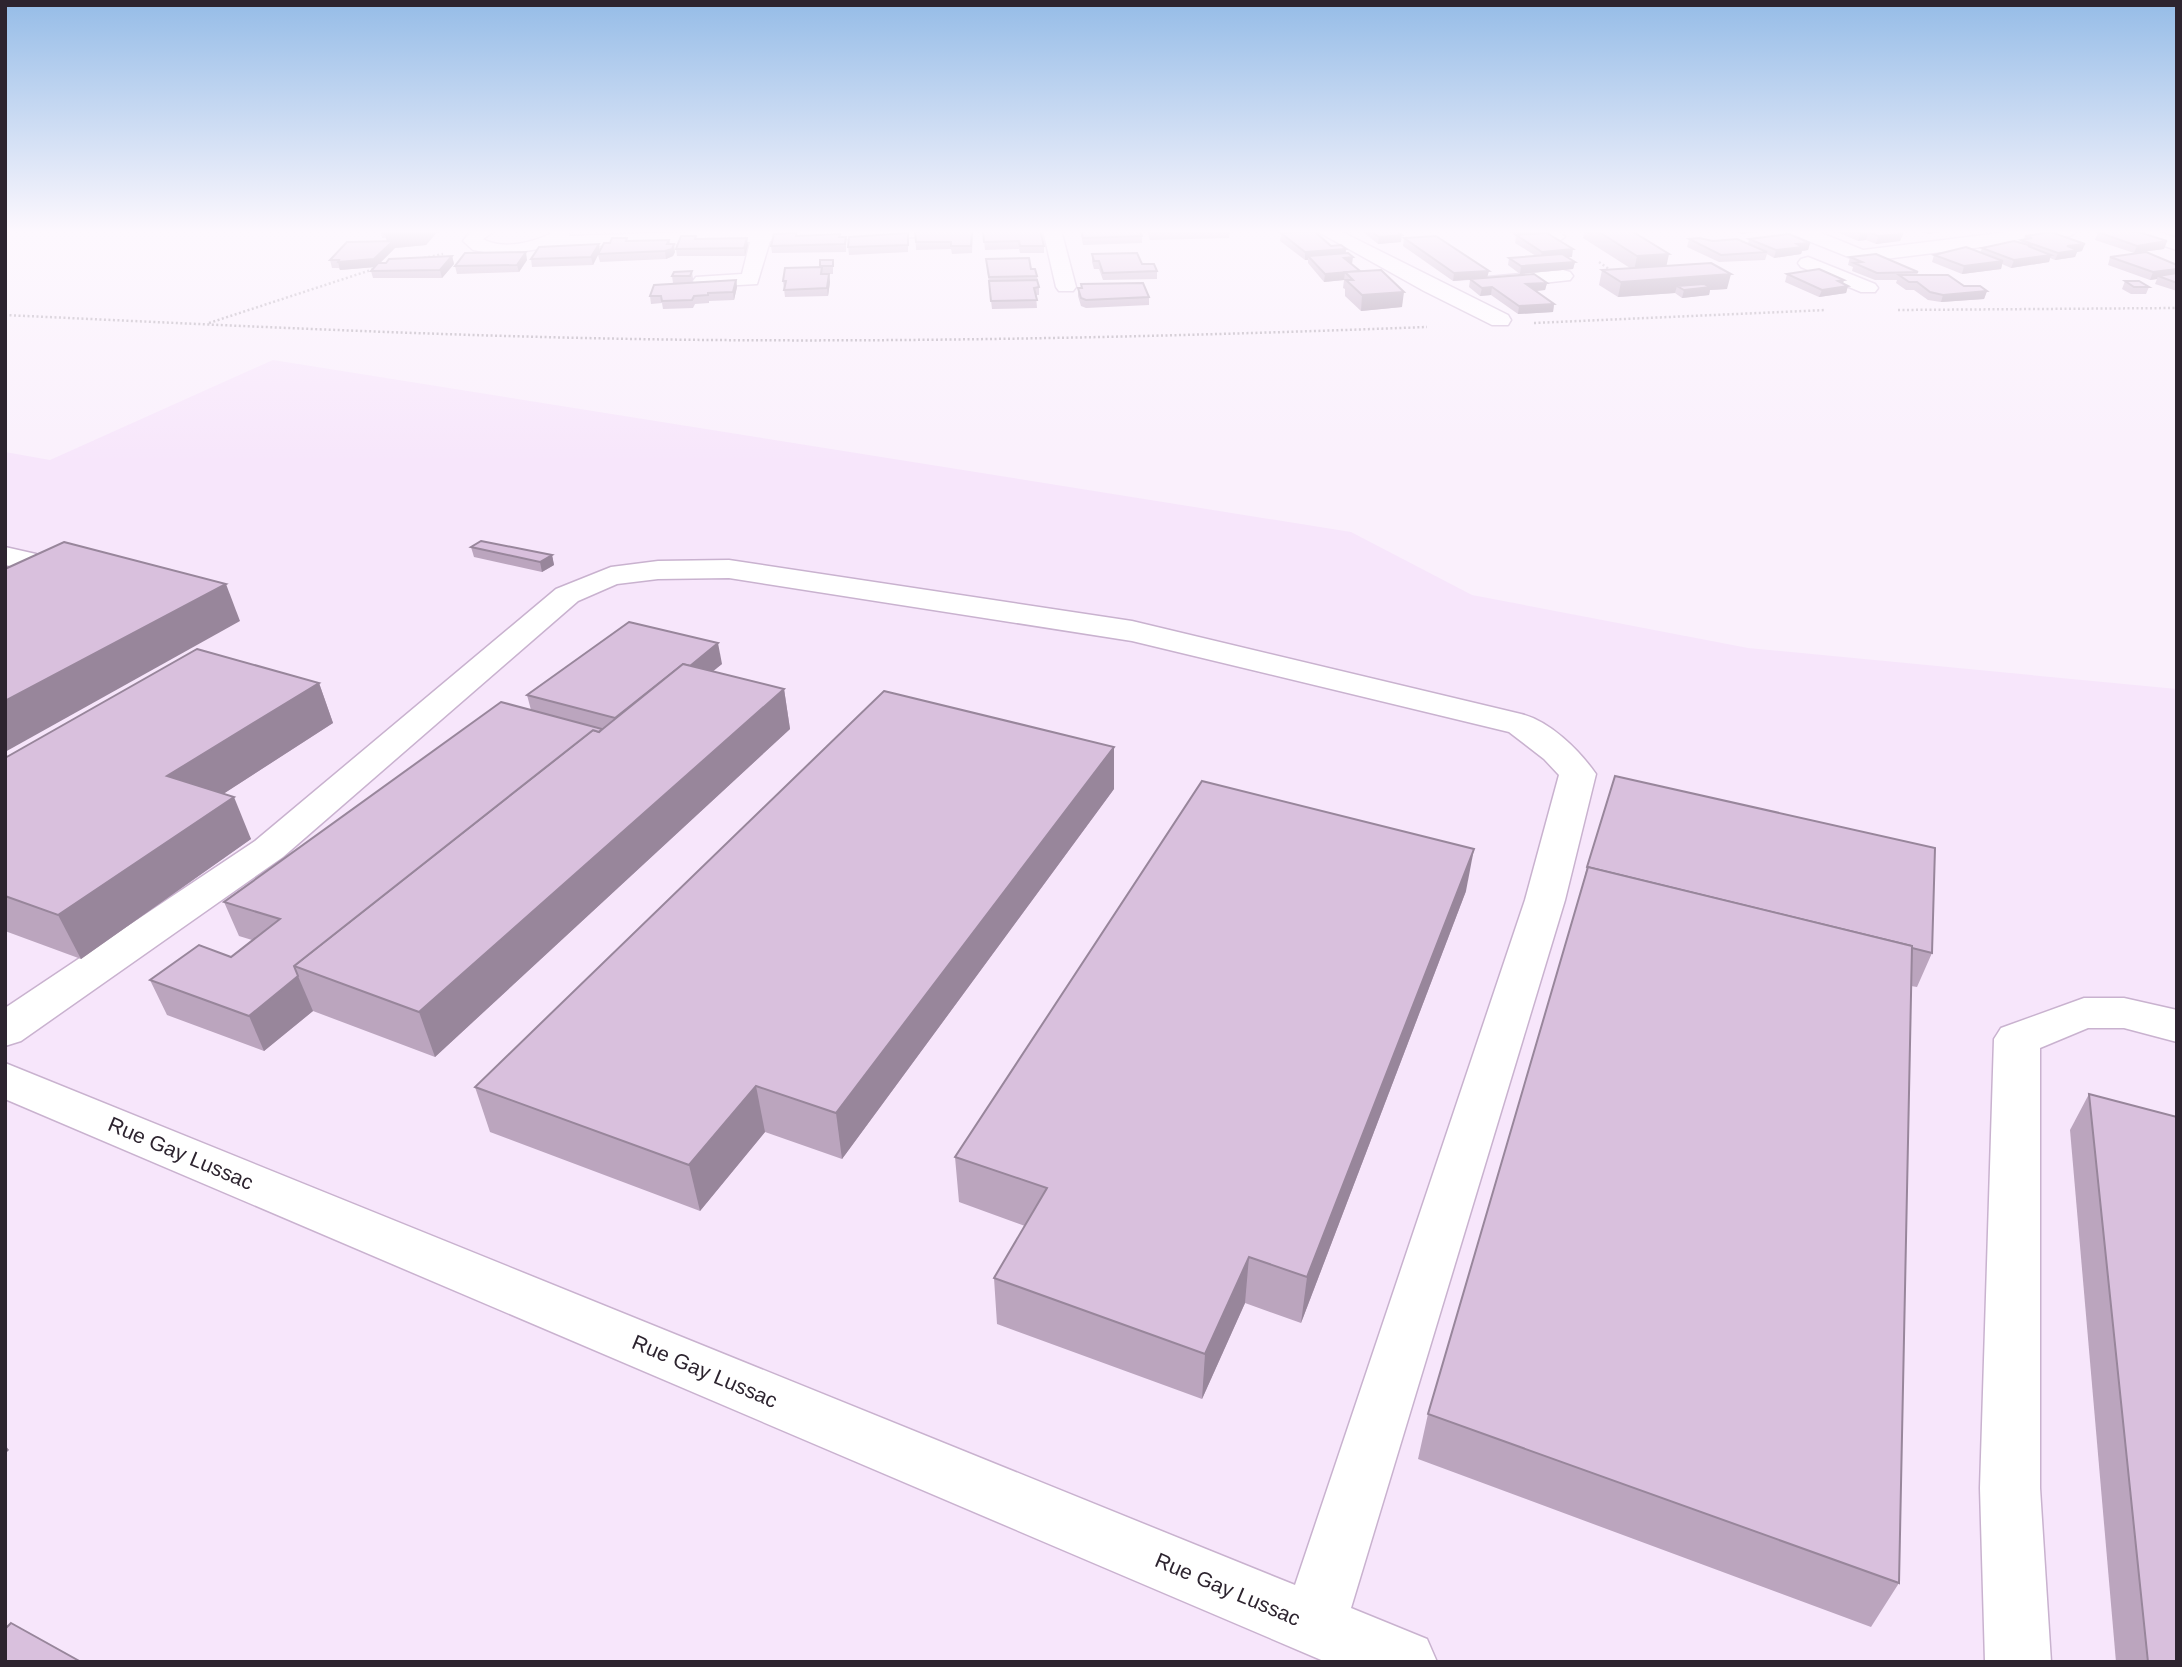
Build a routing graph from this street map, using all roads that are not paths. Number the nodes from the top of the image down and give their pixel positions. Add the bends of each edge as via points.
1 (1474, 308) edge
2 (1500, 320) dead end
3 (5, 556) edge
4 (5, 573) edge
5 (2177, 1026) edge
6 (5, 1030) edge
7 (5, 1080) edge
8 (1314, 1624) junction
9 (1404, 1662) edge
10 (2018, 1662) edge

1 - 2 street
3 - 4 street via 26,561
5 - 10 street via 2123,1013 2084,1013 2017,1039 2010,1488
6 - 8 street via 269,849 568,595 611,576 729,569 1132,631 1521,724 1578,774 1545,900
7 - 8 street, Rue Gay Lussac
8 - 9 street, Rue Gay Lussac

